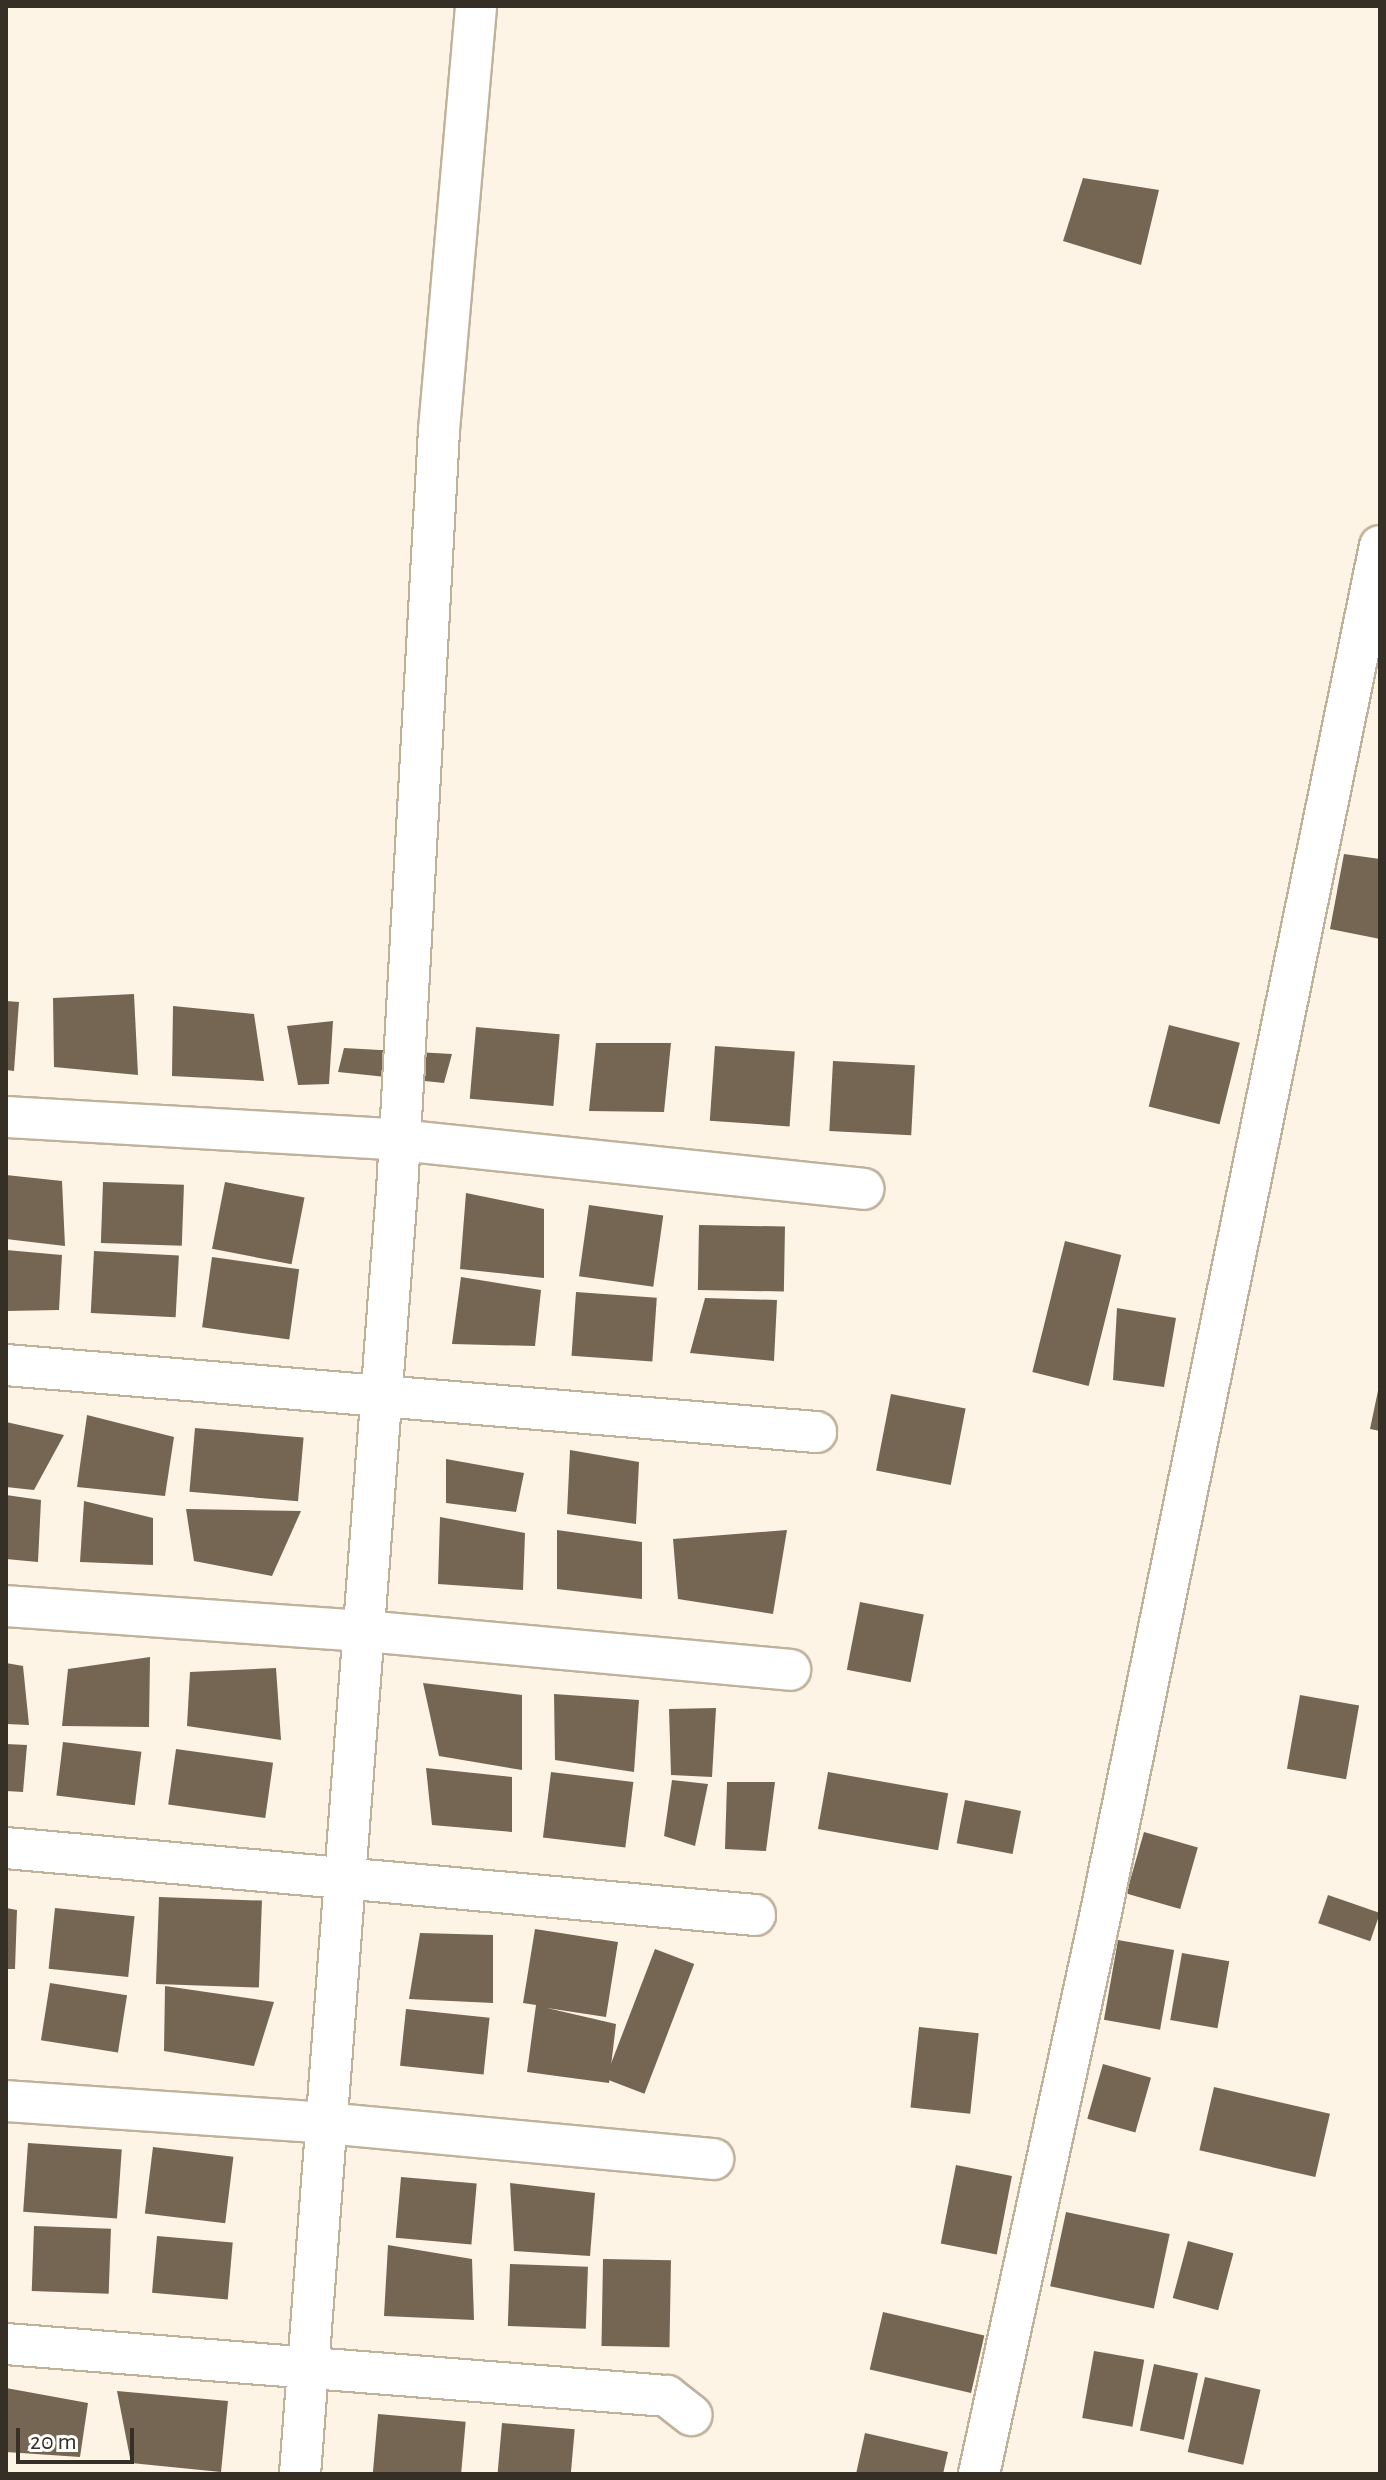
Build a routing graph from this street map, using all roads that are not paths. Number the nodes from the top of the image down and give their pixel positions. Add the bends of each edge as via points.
1 (476, 6) edge
2 (1380, 546) edge
3 (6, 1117) edge
4 (399, 1140) junction
5 (863, 1189) dead end
6 (6, 1365) edge
7 (382, 1399) junction
8 (816, 1432) dead end
9 (6, 1606) edge
10 (364, 1631) junction
11 (790, 1670) dead end
12 (6, 1848) edge
13 (346, 1878) junction
14 (755, 1915) dead end
15 (6, 2101) edge
16 (325, 2123) junction
17 (713, 2159) dead end
18 (6, 2344) edge
19 (310, 2368) junction
20 (691, 2415) dead end
21 (300, 2474) edge
22 (979, 2474) edge

1 - 4 street via 439,430
2 - 22 street via 1113,1850
3 - 4 street
4 - 5 street
4 - 7 street
6 - 7 street
7 - 8 street
7 - 10 street
9 - 10 street
10 - 11 street
10 - 13 street
12 - 13 street
13 - 14 street
13 - 16 street
15 - 16 street
16 - 17 street
16 - 19 street
18 - 19 street
19 - 20 street via 667,2396
19 - 21 street

